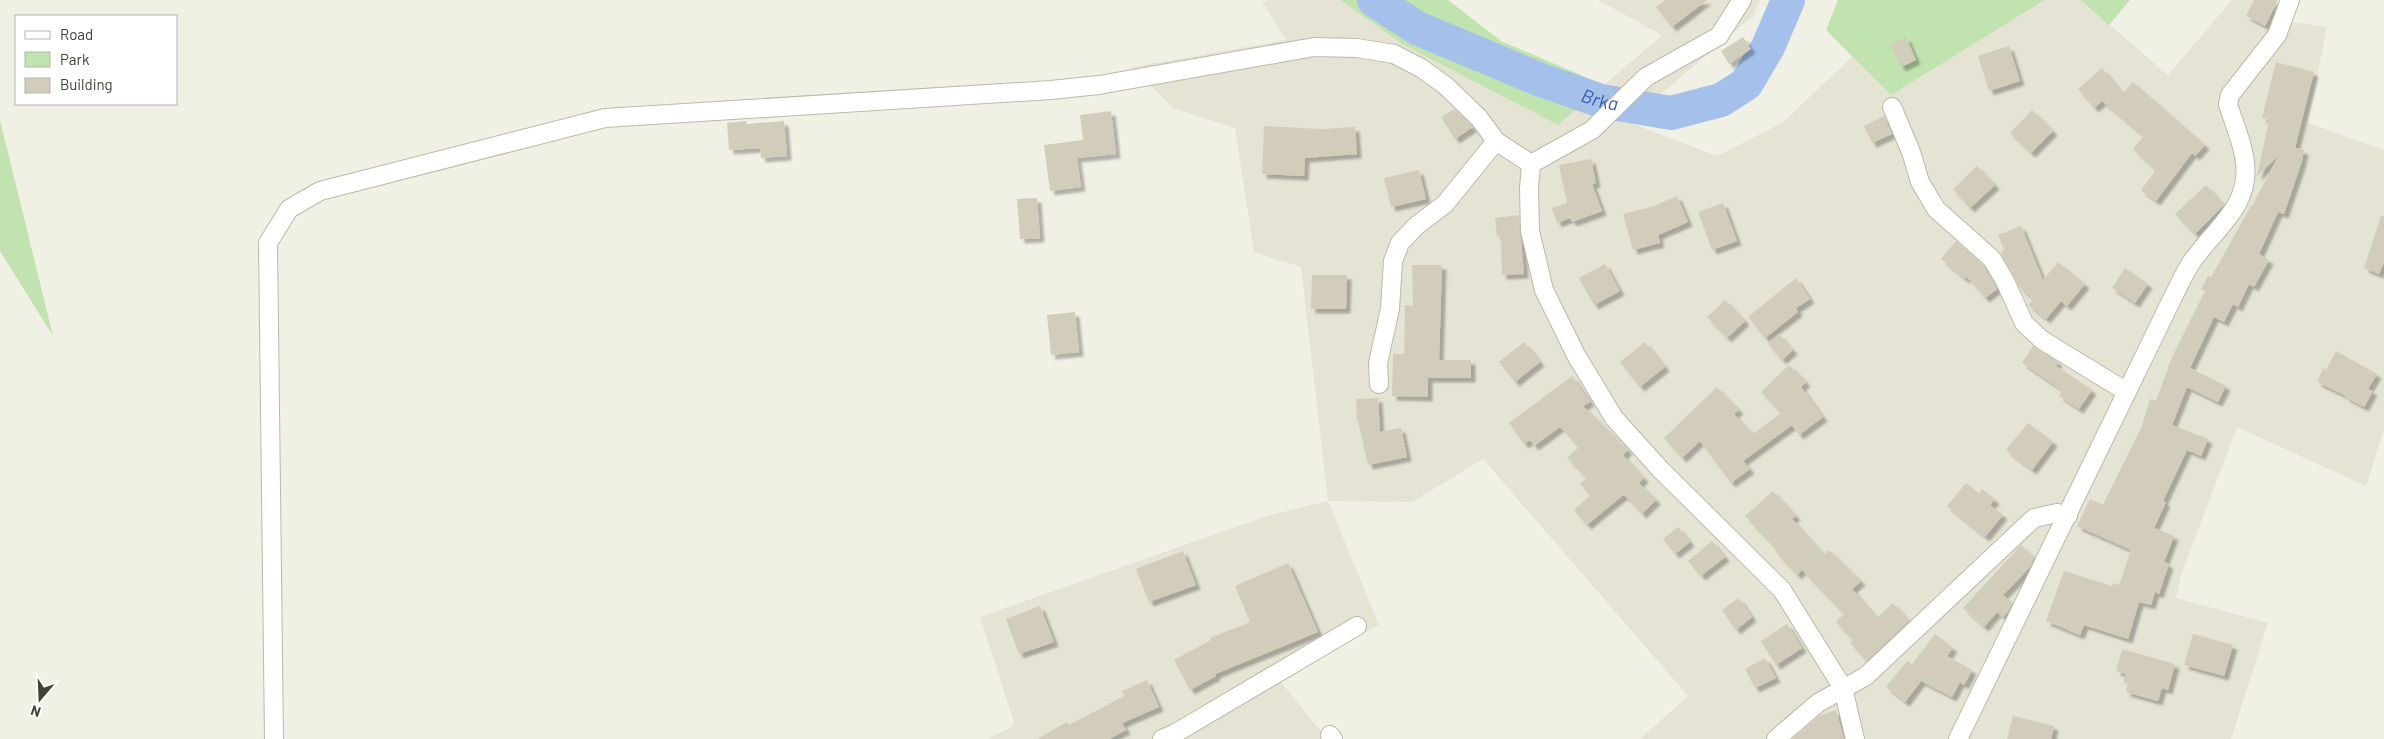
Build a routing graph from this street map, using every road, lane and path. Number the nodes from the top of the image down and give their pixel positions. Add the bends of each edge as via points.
1 (1742, 0) edge
2 (2290, 0) edge
3 (1892, 107) dead end
4 (1496, 141) junction
5 (1532, 164) junction
6 (1379, 384) dead end
7 (2127, 392) junction
8 (2068, 516) junction
9 (1357, 626) dead end
10 (1843, 688) junction
11 (274, 739) edge
12 (1162, 739) edge
13 (1776, 739) edge
14 (1855, 739) edge
15 (1958, 739) edge

1 - 5 street via 1718,36 1646,77 1592,130
2 - 7 street via 2277,35 2230,96 2228,104 2244,156 2245,171 2233,213 2192,262
3 - 7 street via 1920,182 1936,209 1992,259 2024,323 2042,340
4 - 5 street
4 - 6 street via 1445,204 1400,243 1393,261 1390,308 1378,363
4 - 11 street via 1479,118 1446,86 1394,54 1357,48 1314,47 1099,85 1051,90 605,118 320,191 289,209 268,243
5 - 10 street via 1530,230 1544,290 1576,355 1614,418 1660,469 1782,590
7 - 8 street
8 - 10 street via 2057,513 2034,518 1866,676
8 - 15 street
9 - 12 street
10 - 13 street via 1818,703
10 - 14 street

